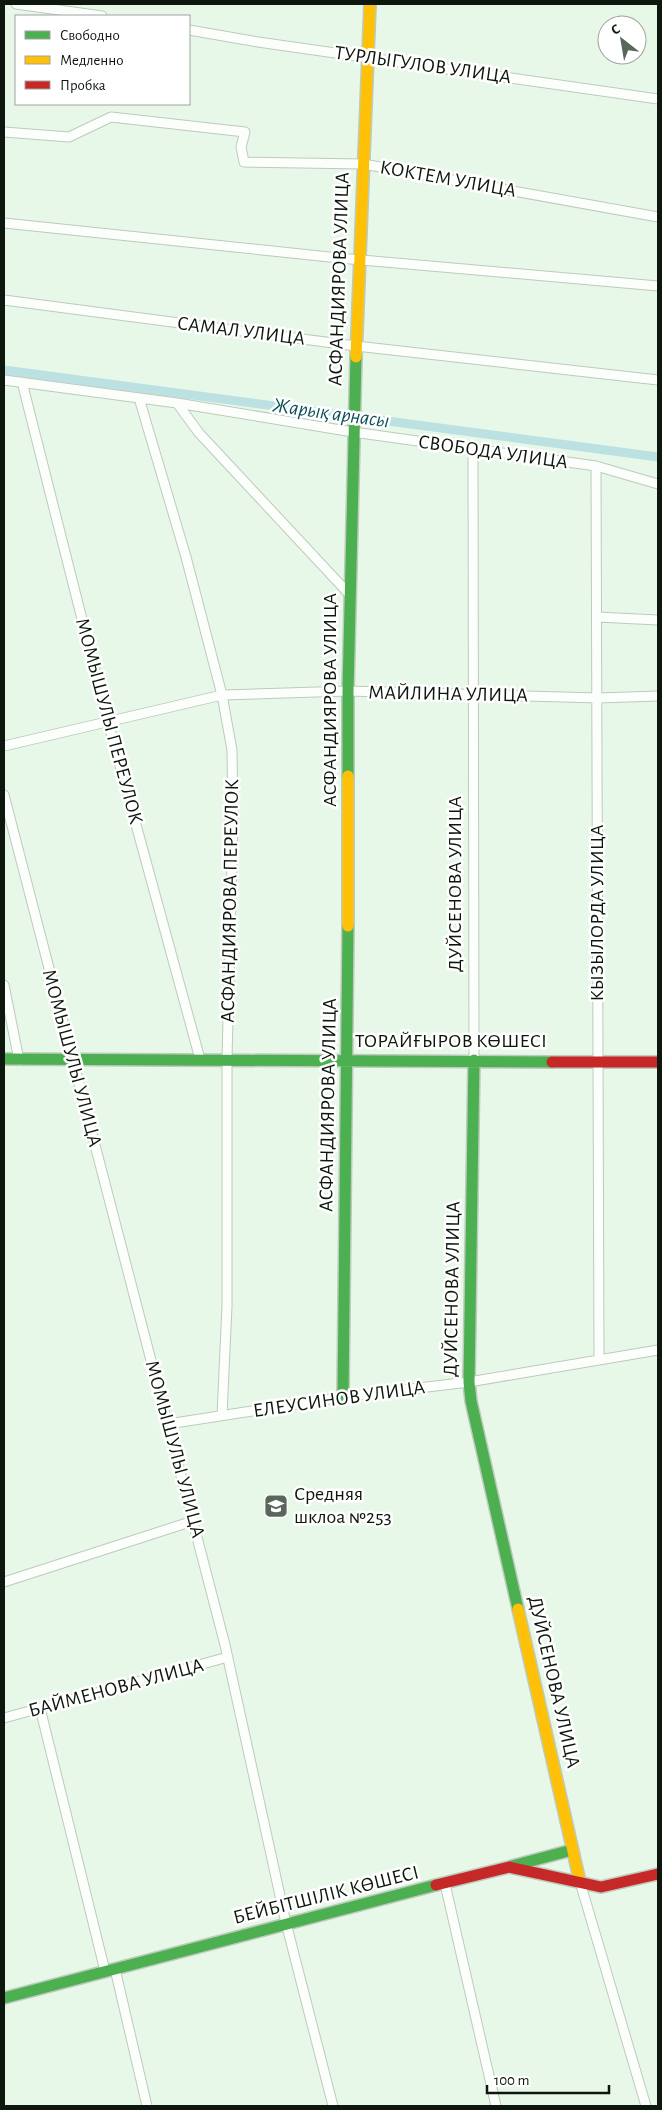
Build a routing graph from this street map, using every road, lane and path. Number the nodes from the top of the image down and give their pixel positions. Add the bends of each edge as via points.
1 (16, 4) edge
2 (370, 4) edge
3 (95, 15) edge
4 (190, 30) edge
5 (367, 57) junction
6 (658, 99) edge
7 (4, 132) edge
8 (363, 164) junction
9 (658, 217) edge
10 (4, 223) edge
11 (359, 258) junction
12 (658, 286) edge
13 (4, 300) edge
14 (355, 351) junction
15 (4, 380) edge
16 (658, 380) edge
17 (22, 382) junction
18 (139, 398) junction
19 (177, 403) junction
20 (353, 427) junction
21 (473, 450) junction
22 (596, 466) junction
23 (658, 484) edge
24 (350, 595) junction
25 (597, 617) junction
26 (658, 620) edge
27 (348, 691) junction
28 (473, 693) junction
29 (222, 695) junction
30 (658, 696) edge
31 (598, 698) junction
32 (108, 722) junction
33 (4, 746) edge
34 (4, 795) edge
35 (4, 985) edge
36 (72, 1058) junction
37 (4, 1059) edge
38 (200, 1059) junction
39 (228, 1059) junction
40 (348, 1059) junction
41 (18, 1060) junction
42 (474, 1060) junction
43 (597, 1061) junction
44 (658, 1062) edge
45 (658, 1350) edge
46 (599, 1359) junction
47 (470, 1382) junction
48 (343, 1397) junction
49 (222, 1415) junction
50 (168, 1424) junction
51 (193, 1522) junction
52 (4, 1582) edge
53 (228, 1657) junction
54 (40, 1708) junction
55 (4, 1718) edge
56 (572, 1850) junction
57 (509, 1867) junction
58 (658, 1874) edge
59 (580, 1882) junction
60 (445, 1884) junction
61 (286, 1923) junction
62 (110, 1970) junction
63 (4, 1998) edge
64 (147, 2106) edge
65 (333, 2106) edge
66 (496, 2106) edge
67 (646, 2106) edge

1 - 3 street
2 - 5 street, АСФАНДИЯРОВА УЛИЦА
4 - 5 street, ТУРЛЫГУЛОВ УЛИЦА
5 - 6 street, ТУРЛЫГУЛОВ УЛИЦА
5 - 8 street, АСФАНДИЯРОВА УЛИЦА
7 - 8 street, КОКТЕМ УЛИЦА via 69,137 111,117 246,132 241,147 244,162
8 - 9 street, КОКТЕМ УЛИЦА
8 - 11 street, АСФАНДИЯРОВА УЛИЦА
10 - 11 street
11 - 12 street
11 - 14 street, АСФАНДИЯРОВА УЛИЦА
13 - 14 street, САМАЛ УЛИЦА
14 - 16 street, САМАЛ УЛИЦА
14 - 20 street, АСФАНДИЯРОВА УЛИЦА
15 - 17 street, СВОБОДА УЛИЦА
17 - 18 street, СВОБОДА УЛИЦА
17 - 32 street, МОМЫШУЛЫ ПЕРЕУЛОК
18 - 19 street, СВОБОДА УЛИЦА
18 - 29 street, АСФАНДИЯРОВА ПЕРЕУЛОК
19 - 20 street, СВОБОДА УЛИЦА
19 - 24 street via 199,434
20 - 21 street, СВОБОДА УЛИЦА
20 - 24 street, АСФАНДИЯРОВА УЛИЦА
21 - 22 street, СВОБОДА УЛИЦА
21 - 28 street, ДУЙСЕНОВА УЛИЦА
22 - 23 street, СВОБОДА УЛИЦА
22 - 25 street, КЫЗЫЛОРДА УЛИЦА
24 - 27 street, АСФАНДИЯРОВА УЛИЦА
25 - 26 street
25 - 31 street, КЫЗЫЛОРДА УЛИЦА
27 - 28 street, МАЙЛИНА УЛИЦА
27 - 29 street, МАЙЛИНА УЛИЦА
27 - 40 street, АСФАНДИЯРОВА УЛИЦА
28 - 31 street, МАЙЛИНА УЛИЦА
28 - 42 street, ДУЙСЕНОВА УЛИЦА
29 - 32 street, МАЙЛИНА УЛИЦА
29 - 39 street, АСФАНДИЯРОВА ПЕРЕУЛОК via 232,750
30 - 31 street, МАЙЛИНА УЛИЦА
31 - 43 street, КЫЗЫЛОРДА УЛИЦА
32 - 33 street, МАЙЛИНА УЛИЦА
32 - 38 street, МОМЫШУЛЫ ПЕРЕУЛОК
34 - 36 street, МОМЫШУЛЫ УЛИЦА
35 - 41 street
36 - 38 street, ТОРАЙҒЫРОВ КӨШЕСІ
36 - 41 street, ТОРАЙҒЫРОВ КӨШЕСІ
36 - 50 street, МОМЫШУЛЫ УЛИЦА
37 - 41 street, ТОРАЙҒЫРОВ КӨШЕСІ
38 - 39 street, ТОРАЙҒЫРОВ КӨШЕСІ
39 - 40 street, ТОРАЙҒЫРОВ КӨШЕСІ
39 - 49 street, АСФАНДИЯРОВА ПЕРЕУЛОК via 227,1306
40 - 42 street, ТОРАЙҒЫРОВ КӨШЕСІ
40 - 48 street, АСФАНДИЯРОВА УЛИЦА
42 - 43 street, ТОРАЙҒЫРОВ КӨШЕСІ
42 - 47 street, ДУЙСЕНОВА УЛИЦА
43 - 44 street, ТОРАЙҒЫРОВ КӨШЕСІ
43 - 46 street, КЫЗЫЛОРДА УЛИЦА
45 - 46 street, ЕЛЕУСИНОВ УЛИЦА
46 - 47 street, ЕЛЕУСИНОВ УЛИЦА
47 - 48 street, ЕЛЕУСИНОВ УЛИЦА
47 - 56 street, ДУЙСЕНОВА УЛИЦА via 471,1401
48 - 49 street, ЕЛЕУСИНОВ УЛИЦА
49 - 50 street, ЕЛЕУСИНОВ УЛИЦА
50 - 51 street, МОМЫШУЛЫ УЛИЦА
51 - 52 street
51 - 53 street, МОМЫШУЛЫ УЛИЦА
53 - 54 street, БАЙМЕНОВА УЛИЦА
53 - 61 street, МОМЫШУЛЫ УЛИЦА
54 - 55 street, БАЙМЕНОВА УЛИЦА
54 - 62 street
56 - 57 street
56 - 59 street, ДУЙСЕНОВА УЛИЦА
57 - 59 street, БЕЙБІТШІЛІК КӨШЕСІ
57 - 60 street, БЕЙБІТШІЛІК КӨШЕСІ
58 - 59 street, БЕЙБІТШІЛІК КӨШЕСІ via 602,1887
59 - 67 street, ДУЙСЕНОВА УЛИЦА
60 - 61 street, БЕЙБІТШІЛІК КӨШЕСІ
60 - 66 street
61 - 62 street, БЕЙБІТШІЛІК КӨШЕСІ
61 - 65 street, МОМЫШУЛЫ УЛИЦА
62 - 63 street, БЕЙБІТШІЛІК КӨШЕСІ
62 - 64 street

